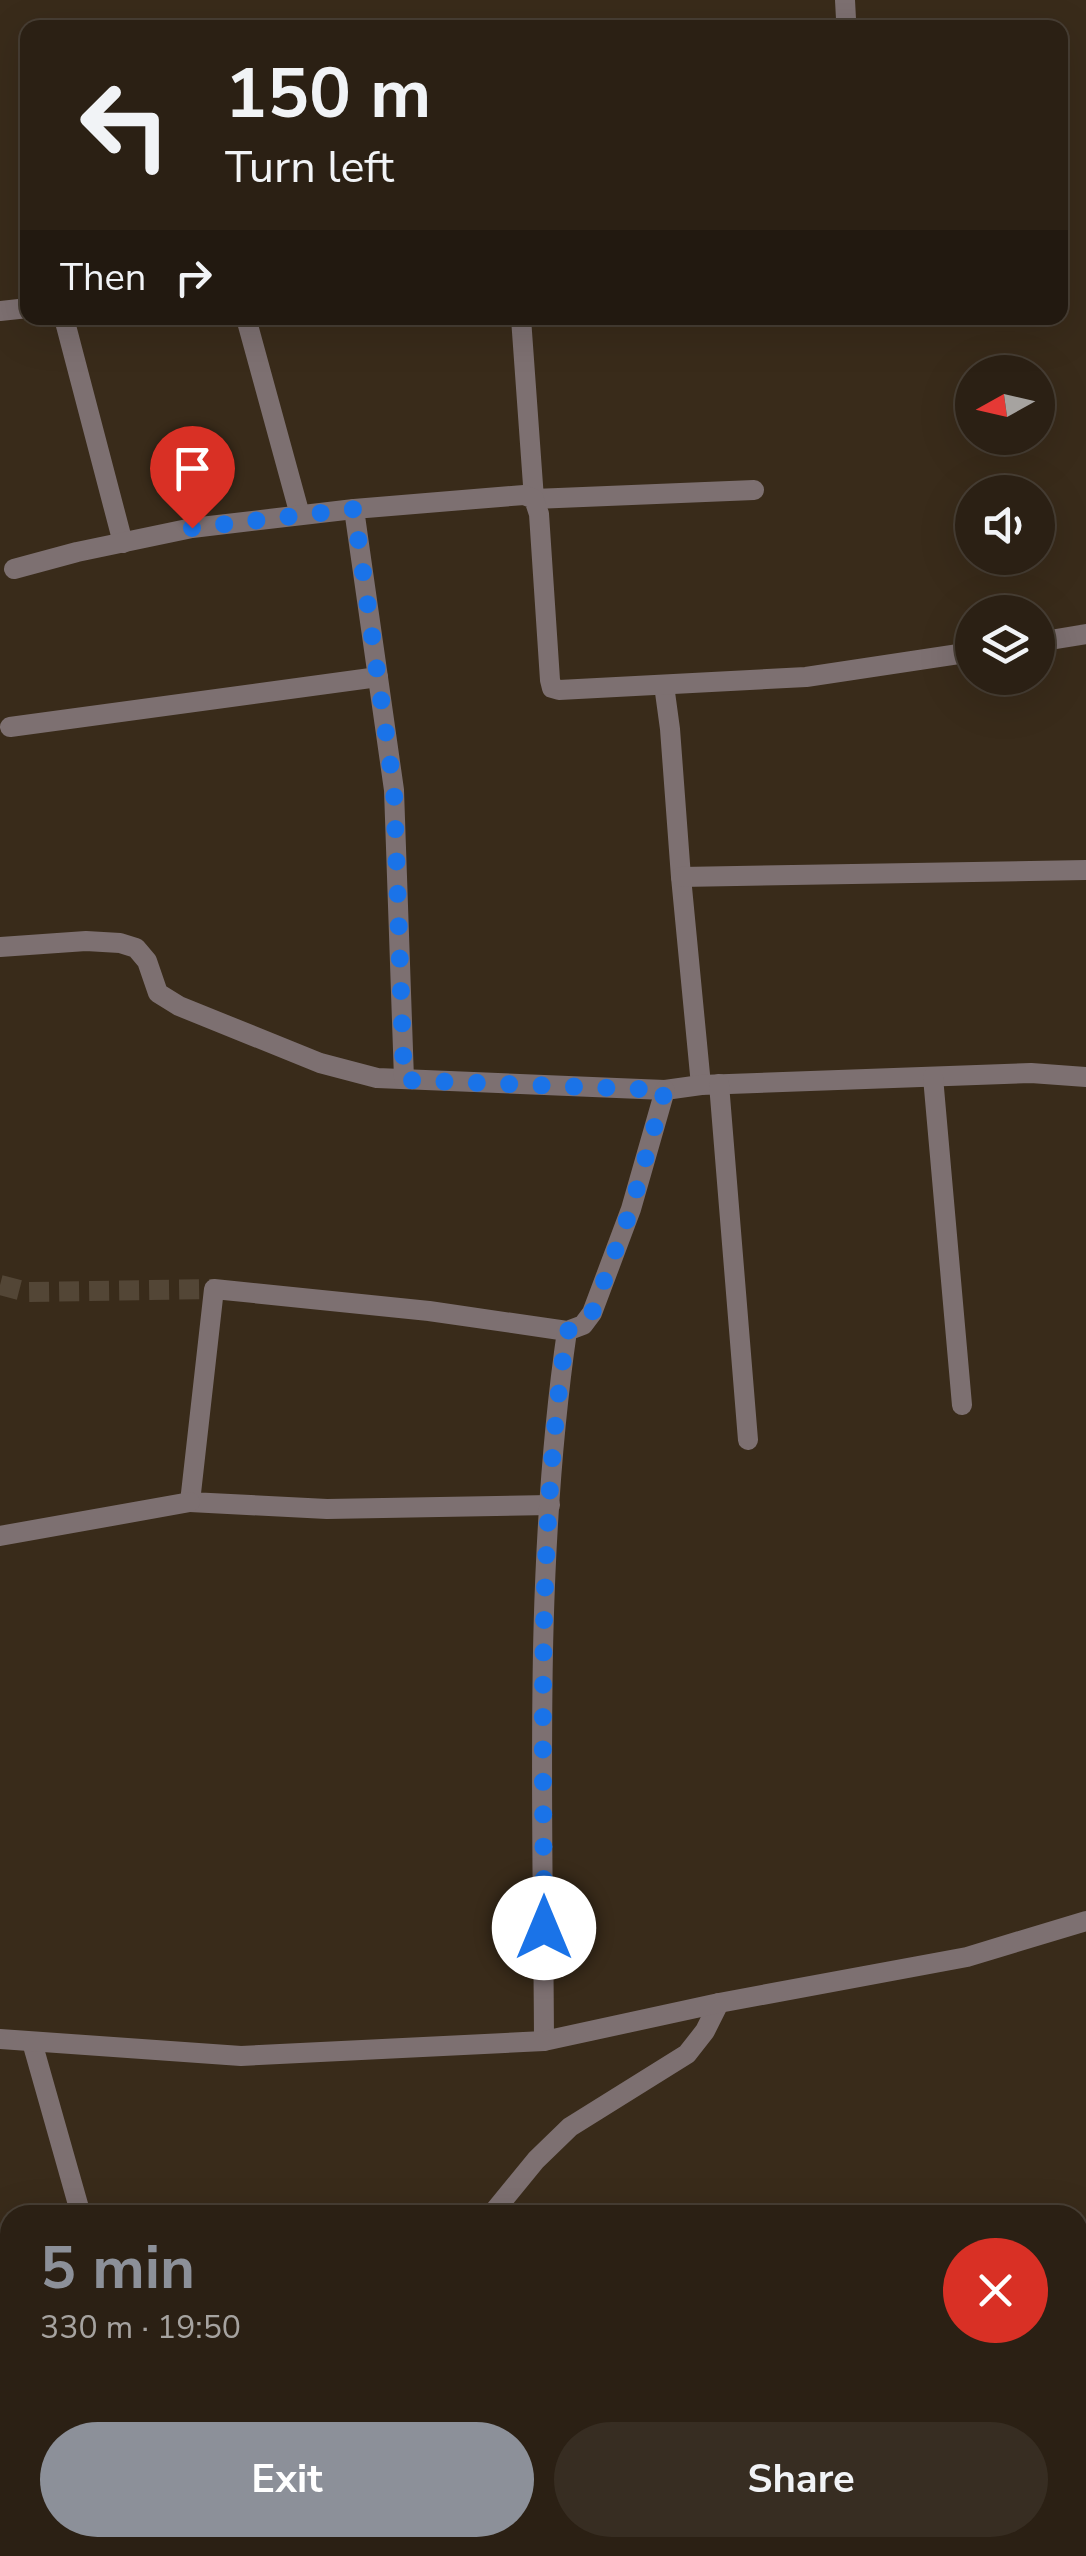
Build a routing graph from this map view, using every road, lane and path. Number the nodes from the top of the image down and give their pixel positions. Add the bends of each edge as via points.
1 (66, 325) edge
2 (248, 325) edge
3 (522, 325) edge
4 (754, 490) dead end
5 (534, 498) junction
6 (354, 509) junction
7 (300, 515) junction
8 (123, 542) junction
9 (14, 568) dead end
10 (1086, 634) edge
11 (1055, 639) edge
12 (955, 655) edge
13 (378, 677) junction
14 (664, 685) junction
15 (10, 726) dead end
16 (1086, 870) edge
17 (681, 877) junction
18 (0, 947) edge
19 (1086, 1076) edge
20 (933, 1077) junction
21 (404, 1080) junction
22 (710, 1084) junction
23 (665, 1090) junction
24 (567, 1331) junction
25 (962, 1405) dead end
26 (748, 1440) dead end
27 (190, 1502) junction
28 (550, 1505) junction
29 (0, 1536) edge
30 (1086, 1922) edge
31 (719, 2003) junction
32 (0, 2039) edge
33 (32, 2042) junction
34 (544, 2042) junction
35 (79, 2205) edge
36 (499, 2205) edge

1 - 8 street
2 - 7 street
3 - 5 street
4 - 5 street
5 - 6 street
5 - 14 street via 552,688
6 - 7 street
6 - 13 street
7 - 8 street
8 - 9 street
10 - 11 street
12 - 14 street via 806,677
13 - 15 street
13 - 21 street via 395,808
14 - 17 street
16 - 17 street
17 - 22 street
18 - 21 street via 86,941 136,948 158,993 179,1006 320,1064
19 - 20 street
20 - 22 street
20 - 25 street
21 - 23 street
22 - 23 street
22 - 26 street
23 - 24 street via 592,1313
24 - 27 street via 214,1288
24 - 28 street
27 - 28 street via 327,1509
27 - 29 street
28 - 34 street via 543,1628
30 - 31 street via 967,1957
31 - 34 street
31 - 36 street via 687,2054 570,2127
32 - 33 street
33 - 34 street via 241,2056
33 - 35 street

